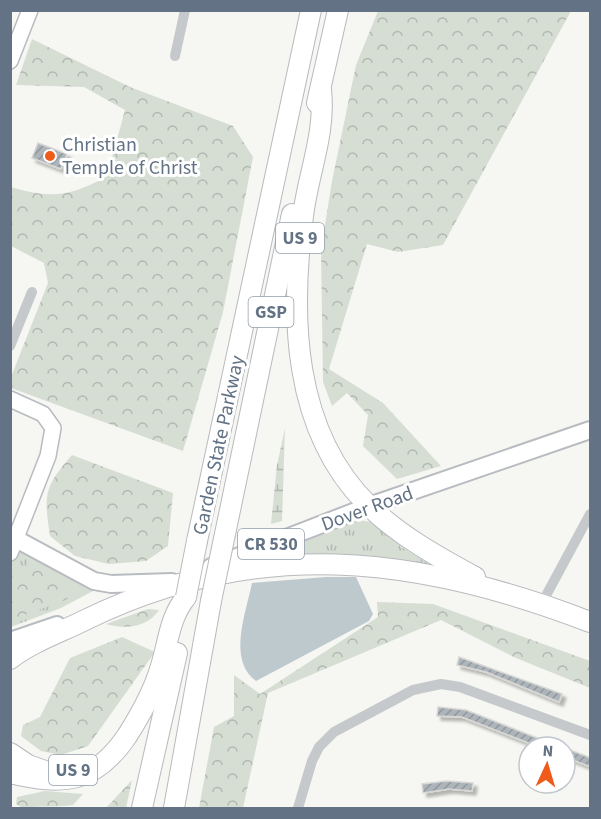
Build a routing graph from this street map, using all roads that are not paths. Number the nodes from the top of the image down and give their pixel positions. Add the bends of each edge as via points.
1 (30, 10) edge
2 (185, 10) edge
3 (311, 10) edge
4 (338, 10) edge
5 (16, 31) edge
6 (176, 56) dead end
7 (10, 61) edge
8 (321, 90) junction
9 (32, 292) dead end
10 (10, 346) edge
11 (10, 399) edge
12 (591, 429) edge
13 (369, 506) junction
14 (591, 514) edge
15 (12, 543) edge
16 (173, 582) junction
17 (499, 589) junction
18 (186, 597) junction
19 (124, 601) junction
20 (542, 603) junction
21 (591, 622) edge
22 (10, 641) edge
23 (10, 659) edge
24 (128, 733) junction
25 (591, 735) edge
26 (10, 753) edge
27 (10, 773) edge
28 (142, 808) edge
29 (174, 808) edge
30 (297, 808) edge

1 - 5 street
2 - 6 street
3 - 18 highway, Garden State Parkway / GSP, bridge
4 - 8 highway, Garden State Parkway / GSP
5 - 7 street
8 - 13 highway, US 9 via 322,119 298,262 299,350 306,393 321,435
8 - 29 highway, Garden State Parkway / GSP, bridge via 211,601
9 - 10 street
11 - 15 street via 43,414 53,428 48,456
12 - 13 main road, Dover Road / CR 530
13 - 16 main road, Dover Road / CR 530
13 - 17 highway, US 9 via 435,556
14 - 20 street
15 - 16 main road via 94,581
16 - 19 main road, Dover Road / CR 530
17 - 19 highway, US 9 via 425,572 330,564 245,570
17 - 20 highway, US 9
18 - 24 highway, US 9 via 174,612 154,687
18 - 28 highway, Garden State Parkway / GSP via 181,639
19 - 22 main road, Dover Road / CR 530
19 - 23 highway, US 9
20 - 21 highway, US 9
24 - 26 highway, US 9 via 96,760 68,771 40,770
24 - 27 highway via 109,760 81,777 49,780
25 - 30 street via 460,687 441,684 413,690 326,739 312,761

